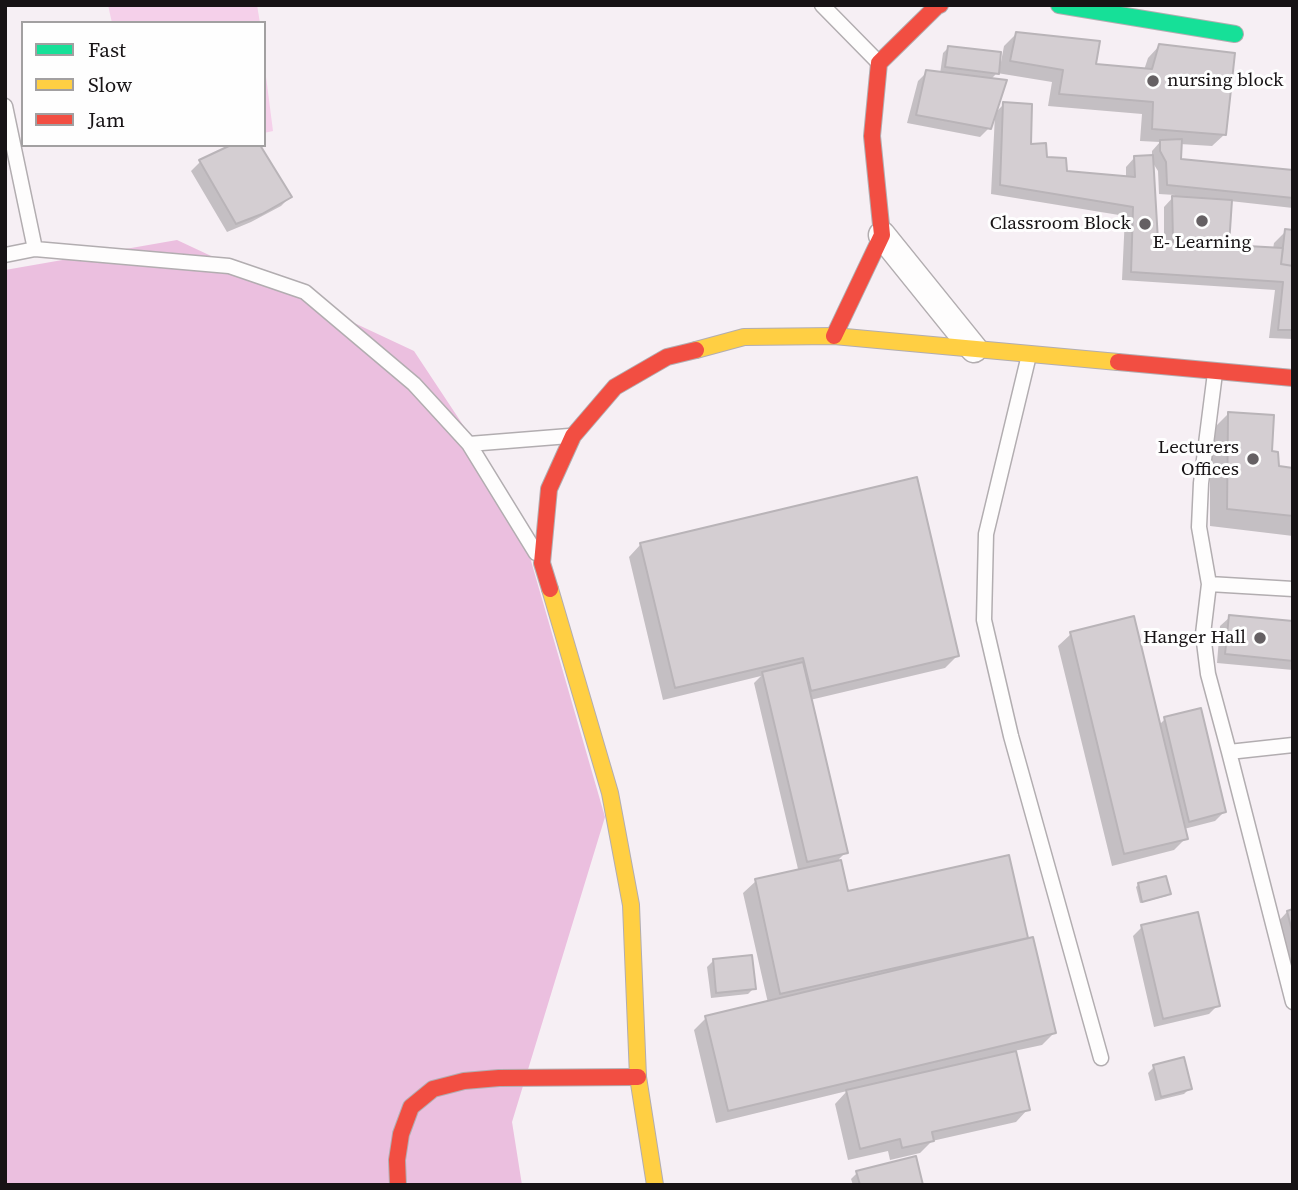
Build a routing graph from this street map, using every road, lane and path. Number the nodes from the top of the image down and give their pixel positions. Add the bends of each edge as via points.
1 (822, 5) edge
2 (940, 5) edge
3 (1059, 5) edge
4 (1235, 34) dead end
5 (879, 63) junction
6 (5, 106) edge
7 (882, 235) junction
8 (35, 249) junction
9 (5, 255) edge
10 (834, 336) junction
11 (974, 349) junction
12 (1030, 354) junction
13 (1215, 371) junction
14 (1293, 378) edge
15 (573, 436) junction
16 (469, 444) junction
17 (542, 564) junction
18 (1209, 584) junction
19 (1293, 589) edge
20 (1293, 745) edge
21 (1229, 752) junction
22 (1293, 1002) edge
23 (1101, 1058) dead end
24 (638, 1077) junction
25 (398, 1185) edge
26 (655, 1185) edge

1 - 5 lane
2 - 5 street
3 - 4 street
5 - 7 street via 872,136
6 - 8 lane
7 - 10 street
7 - 11 street
8 - 9 lane
8 - 16 lane via 229,266 305,292 414,384
10 - 11 street
10 - 15 street via 744,337 667,357 615,387
11 - 12 street
12 - 13 street
12 - 23 lane via 986,534 984,620 1011,736
13 - 14 street
13 - 18 lane via 1199,527
15 - 16 lane
15 - 17 street via 549,489
16 - 17 lane
17 - 24 street via 610,793 631,905
18 - 19 lane
18 - 21 lane via 1203,634 1206,661
20 - 21 lane
21 - 22 lane
24 - 25 street via 464,1081 433,1089 411,1107 401,1134
24 - 26 street

